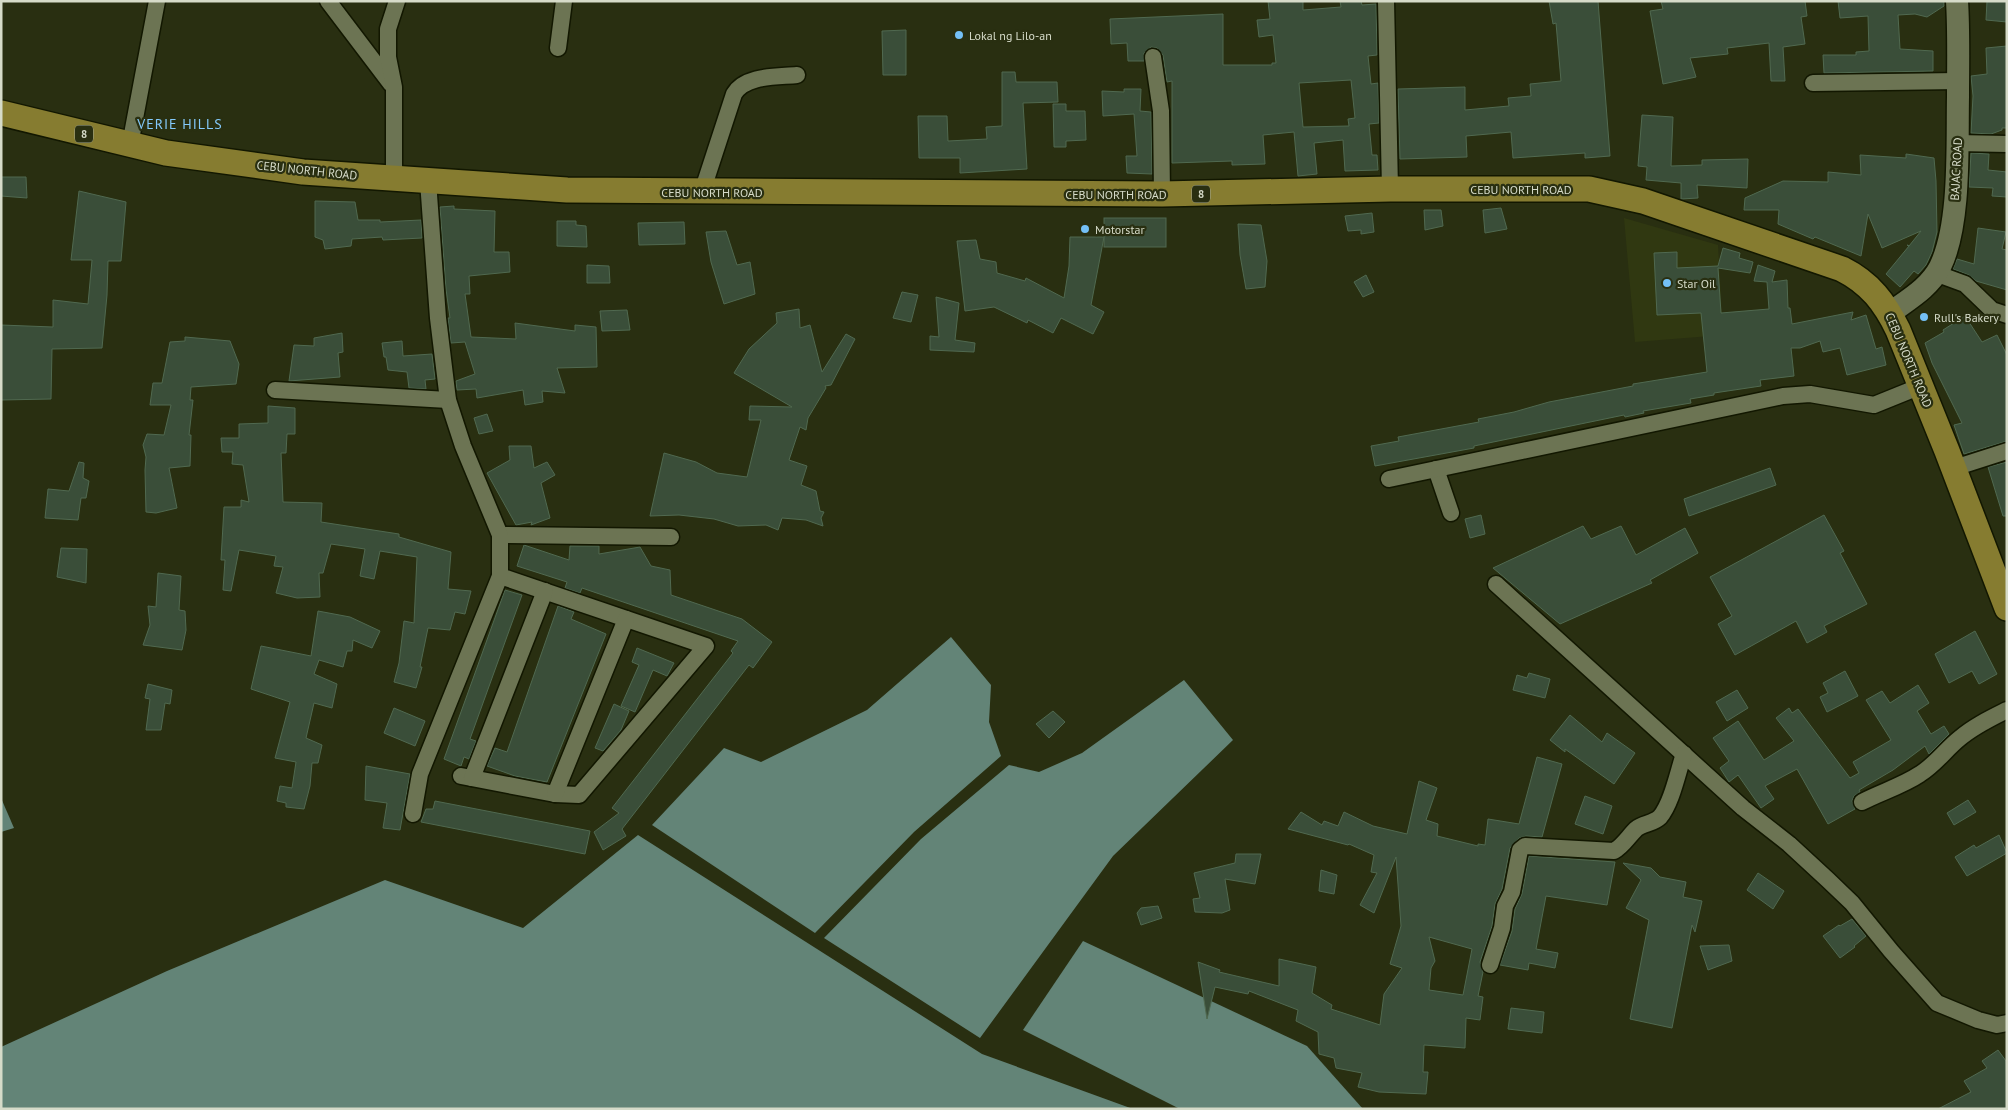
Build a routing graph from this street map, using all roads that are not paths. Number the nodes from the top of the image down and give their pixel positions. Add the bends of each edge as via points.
1 (157, 1) edge
2 (328, 1) edge
3 (397, 1) edge
4 (564, 1) edge
5 (1386, 1) edge
6 (1957, 1) edge
7 (558, 48) dead end
8 (1153, 57) dead end
9 (797, 75) dead end
10 (1958, 81) junction
11 (1813, 82) dead end
12 (394, 87) junction
13 (1, 113) edge
14 (1958, 143) junction
15 (2007, 144) edge
16 (130, 145) junction
17 (394, 179) junction
18 (428, 181) junction
19 (1390, 188) junction
20 (702, 192) junction
21 (1162, 194) junction
22 (1936, 273) junction
23 (1890, 313) junction
24 (2007, 315) edge
25 (1921, 386) junction
26 (275, 390) dead end
27 (448, 400) junction
28 (2007, 451) edge
29 (1954, 468) junction
30 (1436, 469) junction
31 (1389, 479) dead end
32 (1451, 513) dead end
33 (500, 535) junction
34 (671, 537) dead end
35 (500, 576) junction
36 (1496, 584) dead end
37 (545, 592) junction
38 (2007, 608) edge
39 (626, 619) junction
40 (2007, 710) edge
41 (1684, 754) junction
42 (555, 794) junction
43 (1862, 802) dead end
44 (413, 814) dead end
45 (1490, 965) dead end
46 (2007, 1023) edge

1 - 16 street
2 - 12 street
3 - 12 street via 388,29 388,57
4 - 7 street
5 - 19 street
6 - 10 street, BAJAC ROAD
8 - 21 street via 1161,111
9 - 20 street via 748,81 738,87
10 - 11 street
10 - 14 street, BAJAC ROAD
12 - 17 street
13 - 16 main road, CEBU NORTH ROAD / 8
14 - 15 street
14 - 22 street, BAJAC ROAD via 1952,228
16 - 17 main road, CEBU NORTH ROAD / 8 via 302,172
17 - 18 main road, CEBU NORTH ROAD / 8
18 - 20 main road, CEBU NORTH ROAD / 8 via 601,192
18 - 27 street via 438,318
19 - 21 main road, CEBU NORTH ROAD / 8
19 - 23 main road, CEBU NORTH ROAD / 8 via 1577,189 1622,196 1842,269 1868,285
20 - 21 main road, CEBU NORTH ROAD / 8
22 - 23 street, BAJAC ROAD via 1926,287
22 - 24 street via 1965,284 1992,310
23 - 25 main road, CEBU NORTH ROAD / 8
25 - 29 main road, CEBU NORTH ROAD / 8
25 - 30 street via 1874,405 1810,394 1784,396
26 - 27 street
27 - 33 street
28 - 29 street
29 - 38 main road, CEBU NORTH ROAD / 8
30 - 31 street
30 - 32 street
33 - 34 street
33 - 35 street
35 - 37 street
35 - 44 street via 420,774
36 - 41 street
37 - 39 street
37 - 42 street via 467,777
39 - 42 street
39 - 42 street via 706,646 579,795
40 - 43 street via 1960,737 1921,773
41 - 45 street via 1659,818 1639,827 1621,848 1614,851 1525,846 1520,850 1512,892 1505,906 1502,928
41 - 46 street via 1852,903 1937,1003 1978,1020 1997,1025

